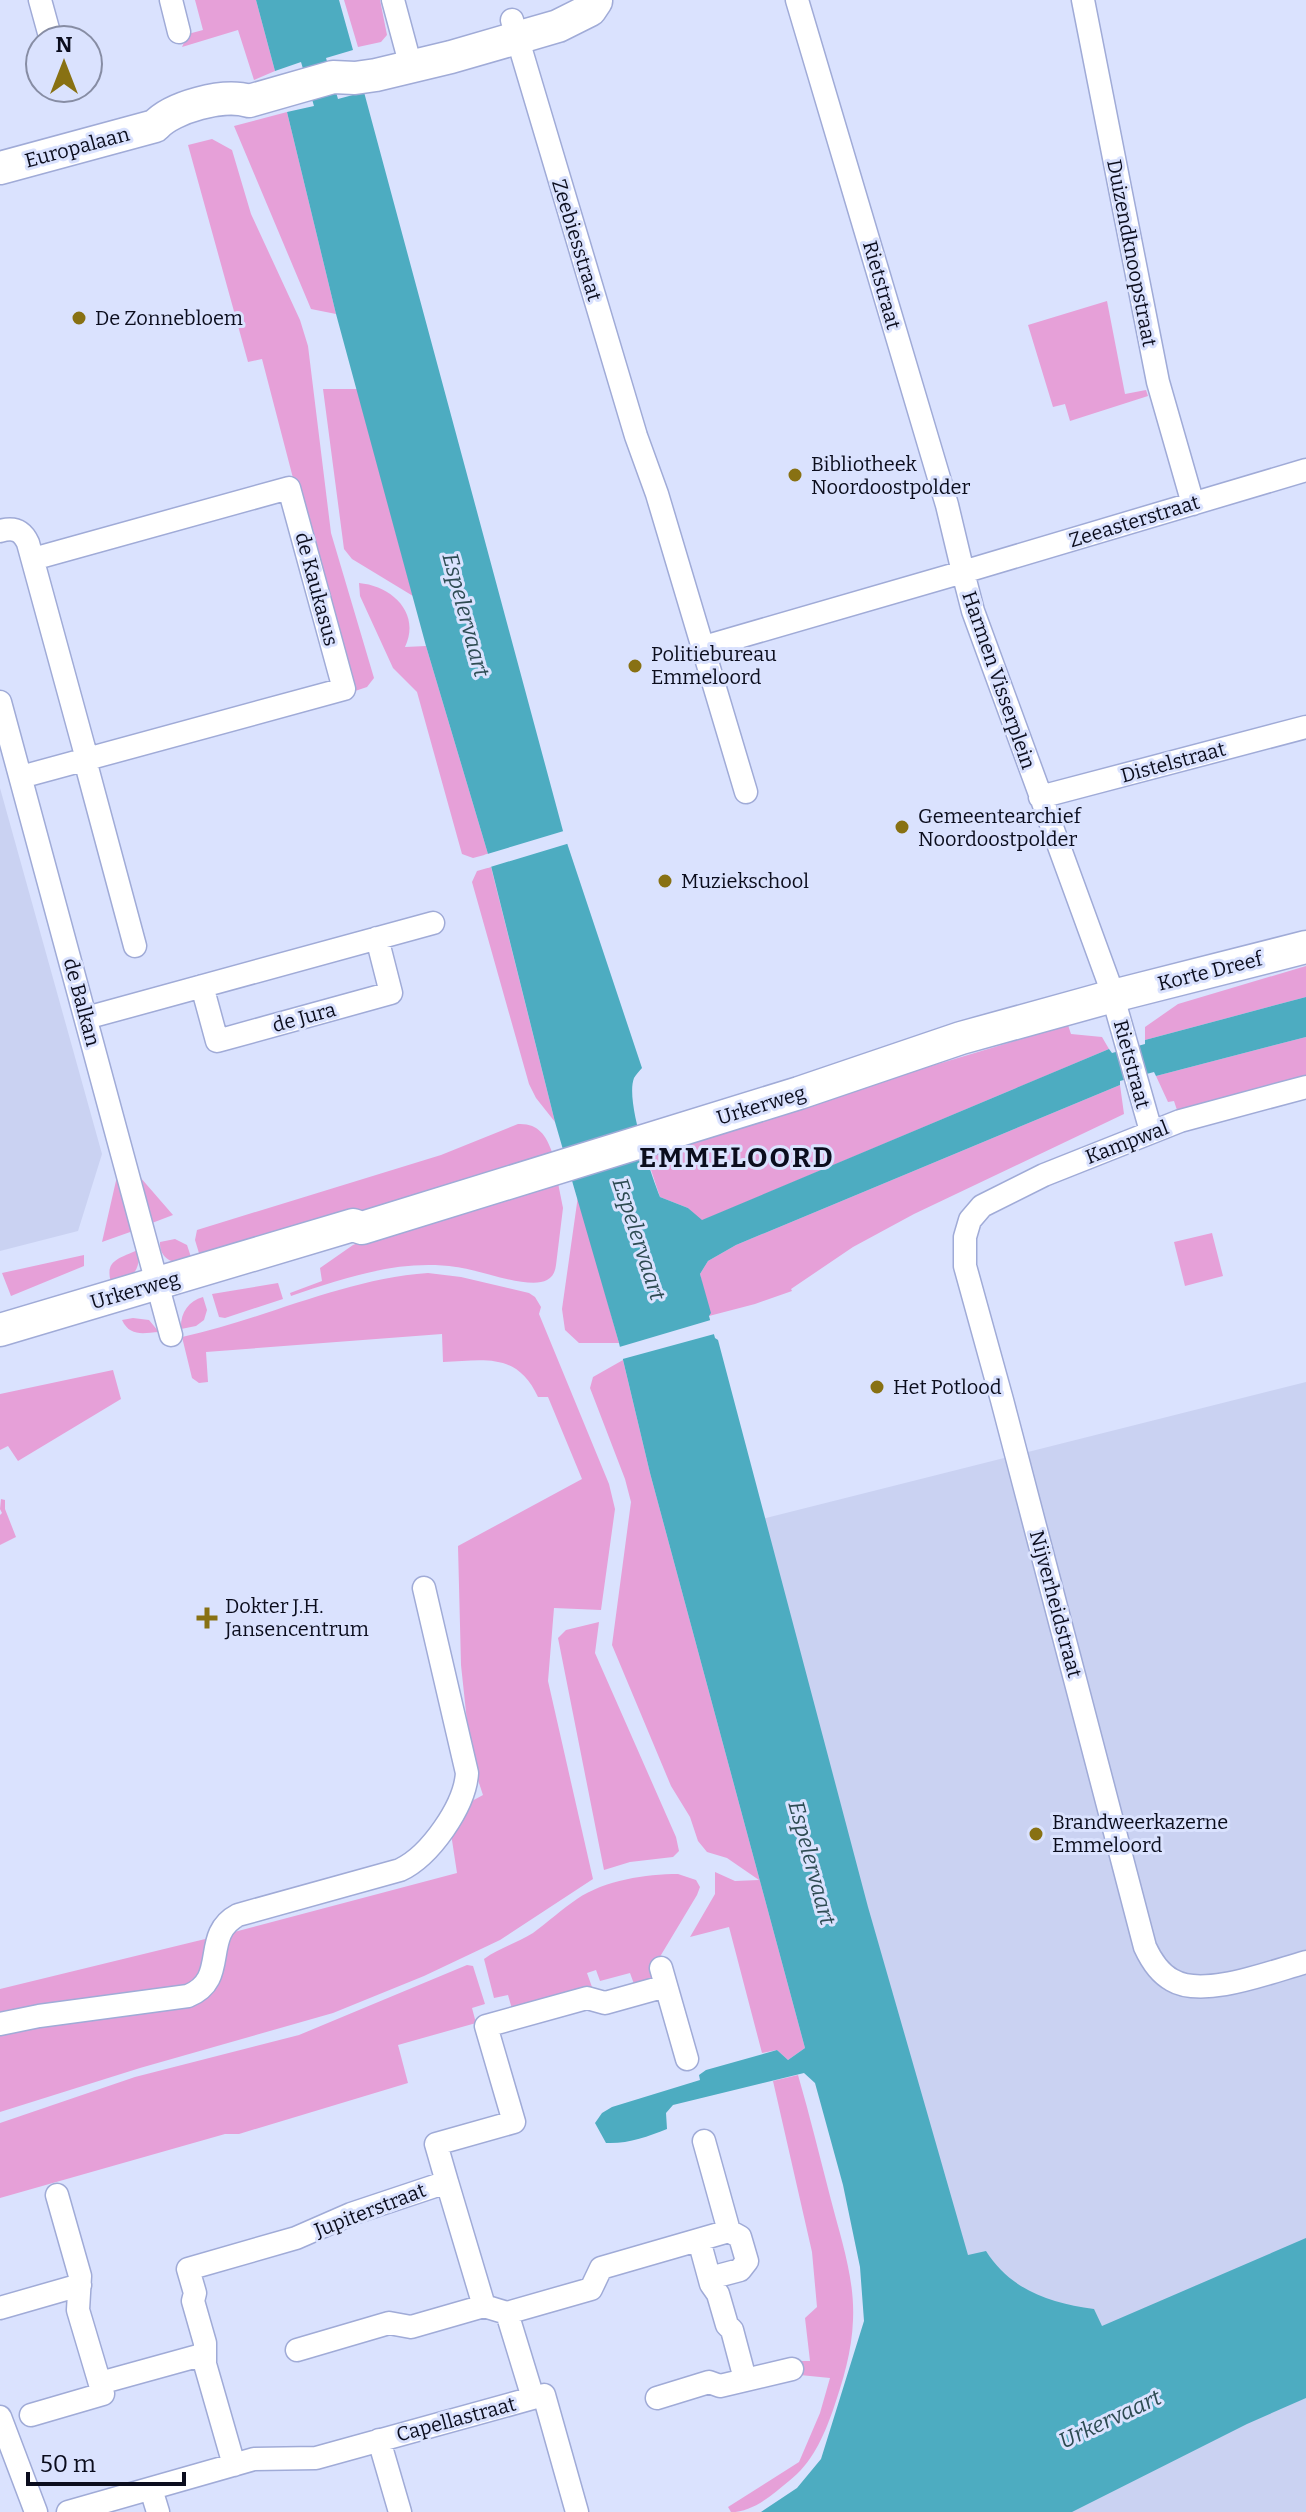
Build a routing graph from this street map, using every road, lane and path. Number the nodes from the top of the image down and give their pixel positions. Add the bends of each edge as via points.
1 (40, 0) edge
2 (171, 0) edge
3 (393, 0) edge
4 (797, 0) edge
5 (1083, 0) edge
6 (598, 1) edge
7 (47, 24) edge
8 (515, 29) junction
9 (179, 32) dead end
10 (409, 57) junction
11 (0, 168) edge
12 (1306, 470) edge
13 (1193, 504) junction
14 (0, 531) edge
15 (33, 559) junction
16 (963, 572) junction
17 (704, 647) junction
18 (0, 702) edge
19 (1306, 727) edge
20 (86, 759) junction
21 (21, 777) junction
22 (746, 792) dead end
23 (1040, 797) junction
24 (433, 923) dead end
25 (377, 938) junction
26 (135, 946) dead end
27 (1306, 947) edge
28 (202, 986) junction
29 (1113, 996) junction
30 (86, 1018) junction
31 (1306, 1087) edge
32 (1151, 1131) junction
33 (966, 1230) joint
34 (161, 1292) junction
35 (0, 1330) edge
36 (171, 1335) dead end
37 (0, 1345) edge
38 (424, 1588) dead end
39 (1306, 1962) edge
40 (0, 2024) edge
41 (687, 2059) dead end
42 (704, 2141) dead end
43 (447, 2182) junction
44 (57, 2195) dead end
45 (729, 2231) junction
46 (699, 2240) junction
47 (710, 2278) junction
48 (80, 2285) junction
49 (484, 2306) junction
50 (0, 2308) edge
51 (507, 2313) junction
52 (297, 2350) dead end
53 (205, 2354) junction
54 (792, 2369) dead end
55 (745, 2379) junction
56 (100, 2383) junction
57 (533, 2398) junction
58 (657, 2398) dead end
59 (31, 2415) dead end
60 (0, 2417) edge
61 (379, 2440) junction
62 (234, 2465) junction
63 (151, 2489) junction
64 (36, 2512) edge
65 (68, 2512) edge
66 (158, 2512) edge
67 (400, 2512) edge
68 (577, 2512) edge

1 - 7 street
2 - 9 street
3 - 10 street
4 - 16 street, Rietstraat
5 - 13 street, Duizendknoopstraat via 1158,382
6 - 8 main road, Europalaan via 564,4
8 - 10 main road, Europalaan
8 - 17 street, Zeebiesstraat
10 - 11 main road, Europalaan via 355,78 320,80 249,101 236,112 201,124 165,130 155,126
12 - 13 street, Zeeasterstraat
13 - 16 street, Zeeasterstraat
14 - 15 street via 20,532
15 - 20 street
15 - 20 street, de Kaukasus via 289,488 344,689
16 - 17 street, Harmen Visserplein
16 - 23 street, Harmen Visserplein
17 - 22 street
18 - 21 street, de Balkan
19 - 23 street, Distelstraat
20 - 21 street, de Kaukasus
20 - 26 street
21 - 30 street, de Balkan
23 - 29 street, Harmen Visserplein
24 - 25 street
25 - 28 street
25 - 28 street, de Jura via 391,993 217,1041
27 - 29 main road, Korte Dreef
28 - 30 street
29 - 32 street, Rietstraat
29 - 34 main road, Urkerweg via 961,1038 362,1228 357,1237 206,1291
30 - 34 street, de Balkan
31 - 32 street, Kampwal
32 - 33 street, Kampwal via 989,1202
33 - 39 street, Nijverheidstraat via 965,1266 1145,1947 1164,1974 1178,1983 1208,1986
34 - 35 main road, Urkerweg
34 - 36 street, Urkerweg
34 - 37 main road, Urkerweg
38 - 40 street via 467,1773 464,1794 419,1859 400,1870 231,1919 218,1937 210,1977 196,1993
41 - 43 street, Jupiterstraat via 663,1977 605,2003 587,1998 486,2026 514,2122 436,2144
42 - 45 street
43 - 49 street
43 - 53 street, Jupiterstraat via 296,2238 188,2269
44 - 48 street
45 - 46 street
45 - 47 street via 740,2237 747,2261 740,2270
46 - 47 street
46 - 51 street via 601,2268 591,2289
47 - 55 street
48 - 50 street
48 - 56 street via 78,2310
49 - 51 street
49 - 52 street via 411,2327 389,2323
51 - 57 street
53 - 56 street
53 - 62 street, Jupiterstraat
54 - 55 street
55 - 58 street via 720,2386 709,2382
56 - 59 street via 103,2394
57 - 61 street, Capellastraat
57 - 68 street via 544,2395
60 - 64 street
61 - 62 street, Capellastraat via 316,2458 254,2459
61 - 67 street, Capellastraat
62 - 63 street, Capellastraat
63 - 65 street, Capellastraat
63 - 66 street

